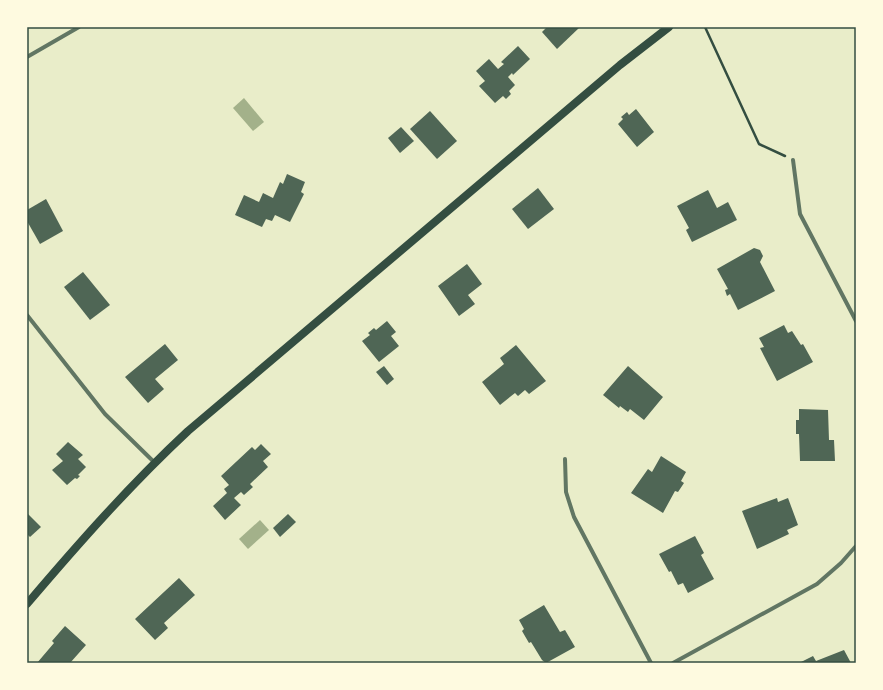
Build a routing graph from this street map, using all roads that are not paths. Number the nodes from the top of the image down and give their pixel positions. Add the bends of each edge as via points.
1 (79, 27) edge
2 (669, 27) edge
3 (27, 57) edge
4 (793, 160) road end
5 (27, 315) edge
6 (856, 321) edge
7 (565, 459) dead end
8 (155, 463) junction
9 (856, 546) edge
10 (27, 604) edge
11 (651, 663) edge
12 (673, 663) edge

1 - 3 street
2 - 8 main road via 640,48 231,393
4 - 6 street via 800,214
5 - 8 street via 105,414
7 - 11 street via 566,492 574,517
8 - 10 main road via 102,518
9 - 12 street via 812,588

